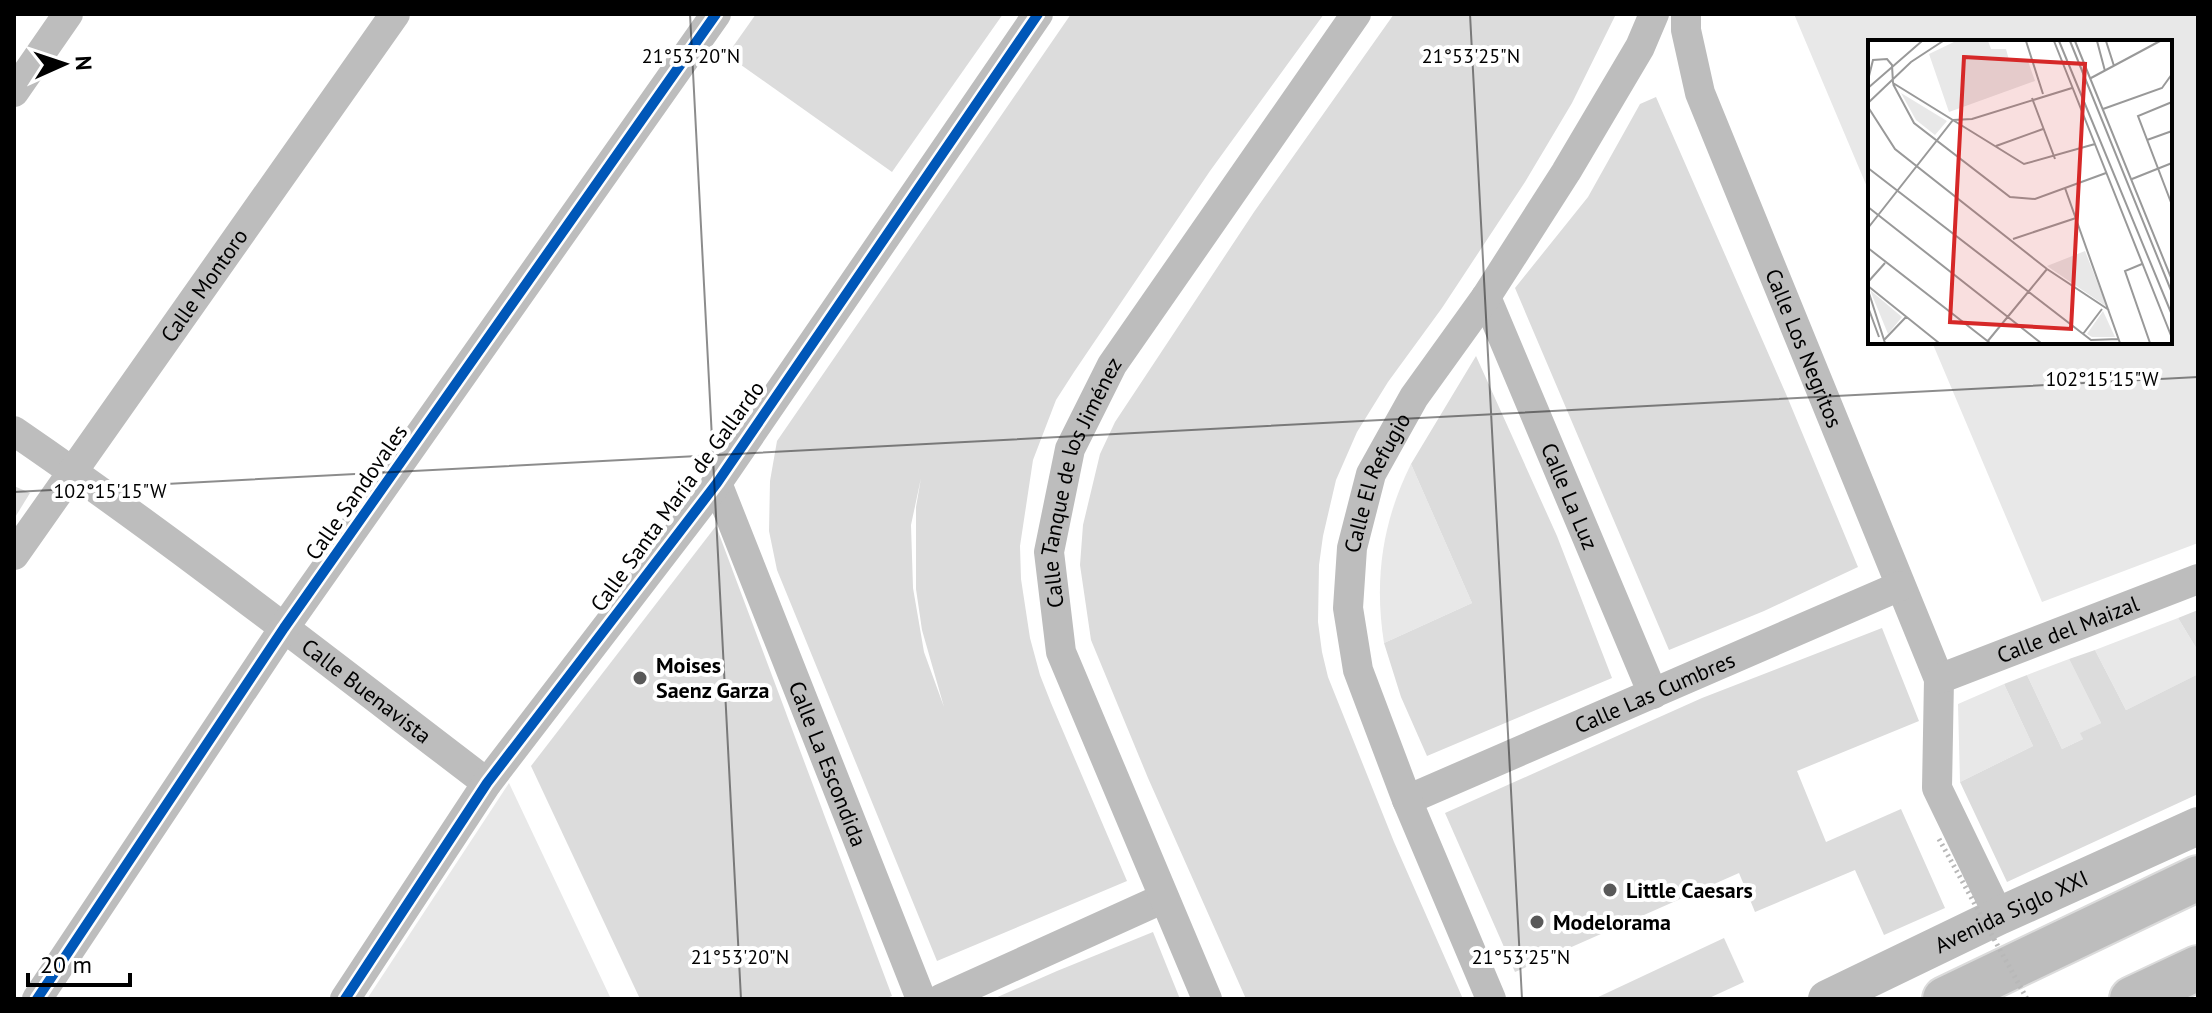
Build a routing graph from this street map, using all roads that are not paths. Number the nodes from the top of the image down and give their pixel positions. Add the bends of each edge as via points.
1 (68, 14) edge
2 (395, 14) edge
3 (716, 14) edge
4 (1038, 14) edge
5 (1356, 14) edge
6 (1654, 14) edge
7 (1686, 14) edge
8 (14, 92) edge
9 (1486, 297) junction
10 (14, 431) edge
11 (72, 471) junction
12 (717, 483) junction
13 (14, 555) edge
14 (2198, 579) edge
15 (1900, 586) junction
16 (284, 628) junction
17 (1939, 679) junction
18 (1653, 694) junction
19 (487, 783) junction
20 (1407, 800) junction
21 (2198, 826) edge
22 (2198, 878) edge
23 (1164, 898) junction
24 (1999, 916) junction
25 (2198, 968) edge
26 (37, 999) edge
27 (345, 999) edge
28 (921, 999) edge
29 (941, 999) edge
30 (1207, 999) edge
31 (1491, 999) edge
32 (1827, 999) edge
33 (1945, 999) edge
34 (2132, 999) edge

1 - 8 street
2 - 11 street, Calle Montoro
3 - 16 street, Calle Sandovales
4 - 12 street, Calle Santa María de Gallardo
5 - 23 street, Calle Tanque de los Jiménez via 1112,365 1070,449 1049,552 1061,652
6 - 9 street, Calle El Refugio via 1566,172
7 - 15 street, Calle Los Negritos via 1700,93
9 - 18 street, Calle La Luz
9 - 20 street, Calle El Refugio via 1414,397 1371,474 1352,548 1348,608 1358,670
10 - 11 street, Calle Buenavista
11 - 13 street, Calle Montoro
11 - 16 street, Calle Buenavista
12 - 19 street, Calle Santa María de Gallardo
12 - 28 street, Calle La Escondida
14 - 17 street, Calle del Maizal
15 - 17 street, Calle Los Negritos
15 - 18 street, Calle Las Cumbres
16 - 19 street, Calle Buenavista
16 - 26 street, Calle Sandovales
17 - 24 street via 1937,788
18 - 20 street, Calle Las Cumbres
19 - 27 street, Calle Santa María de Gallardo
20 - 31 street, Calle El Refugio
21 - 24 street, Avenida Siglo XXI
22 - 33 highway
23 - 29 street
23 - 30 street, Calle Tanque de los Jiménez
24 - 32 street, Avenida Siglo XXI
25 - 34 highway

